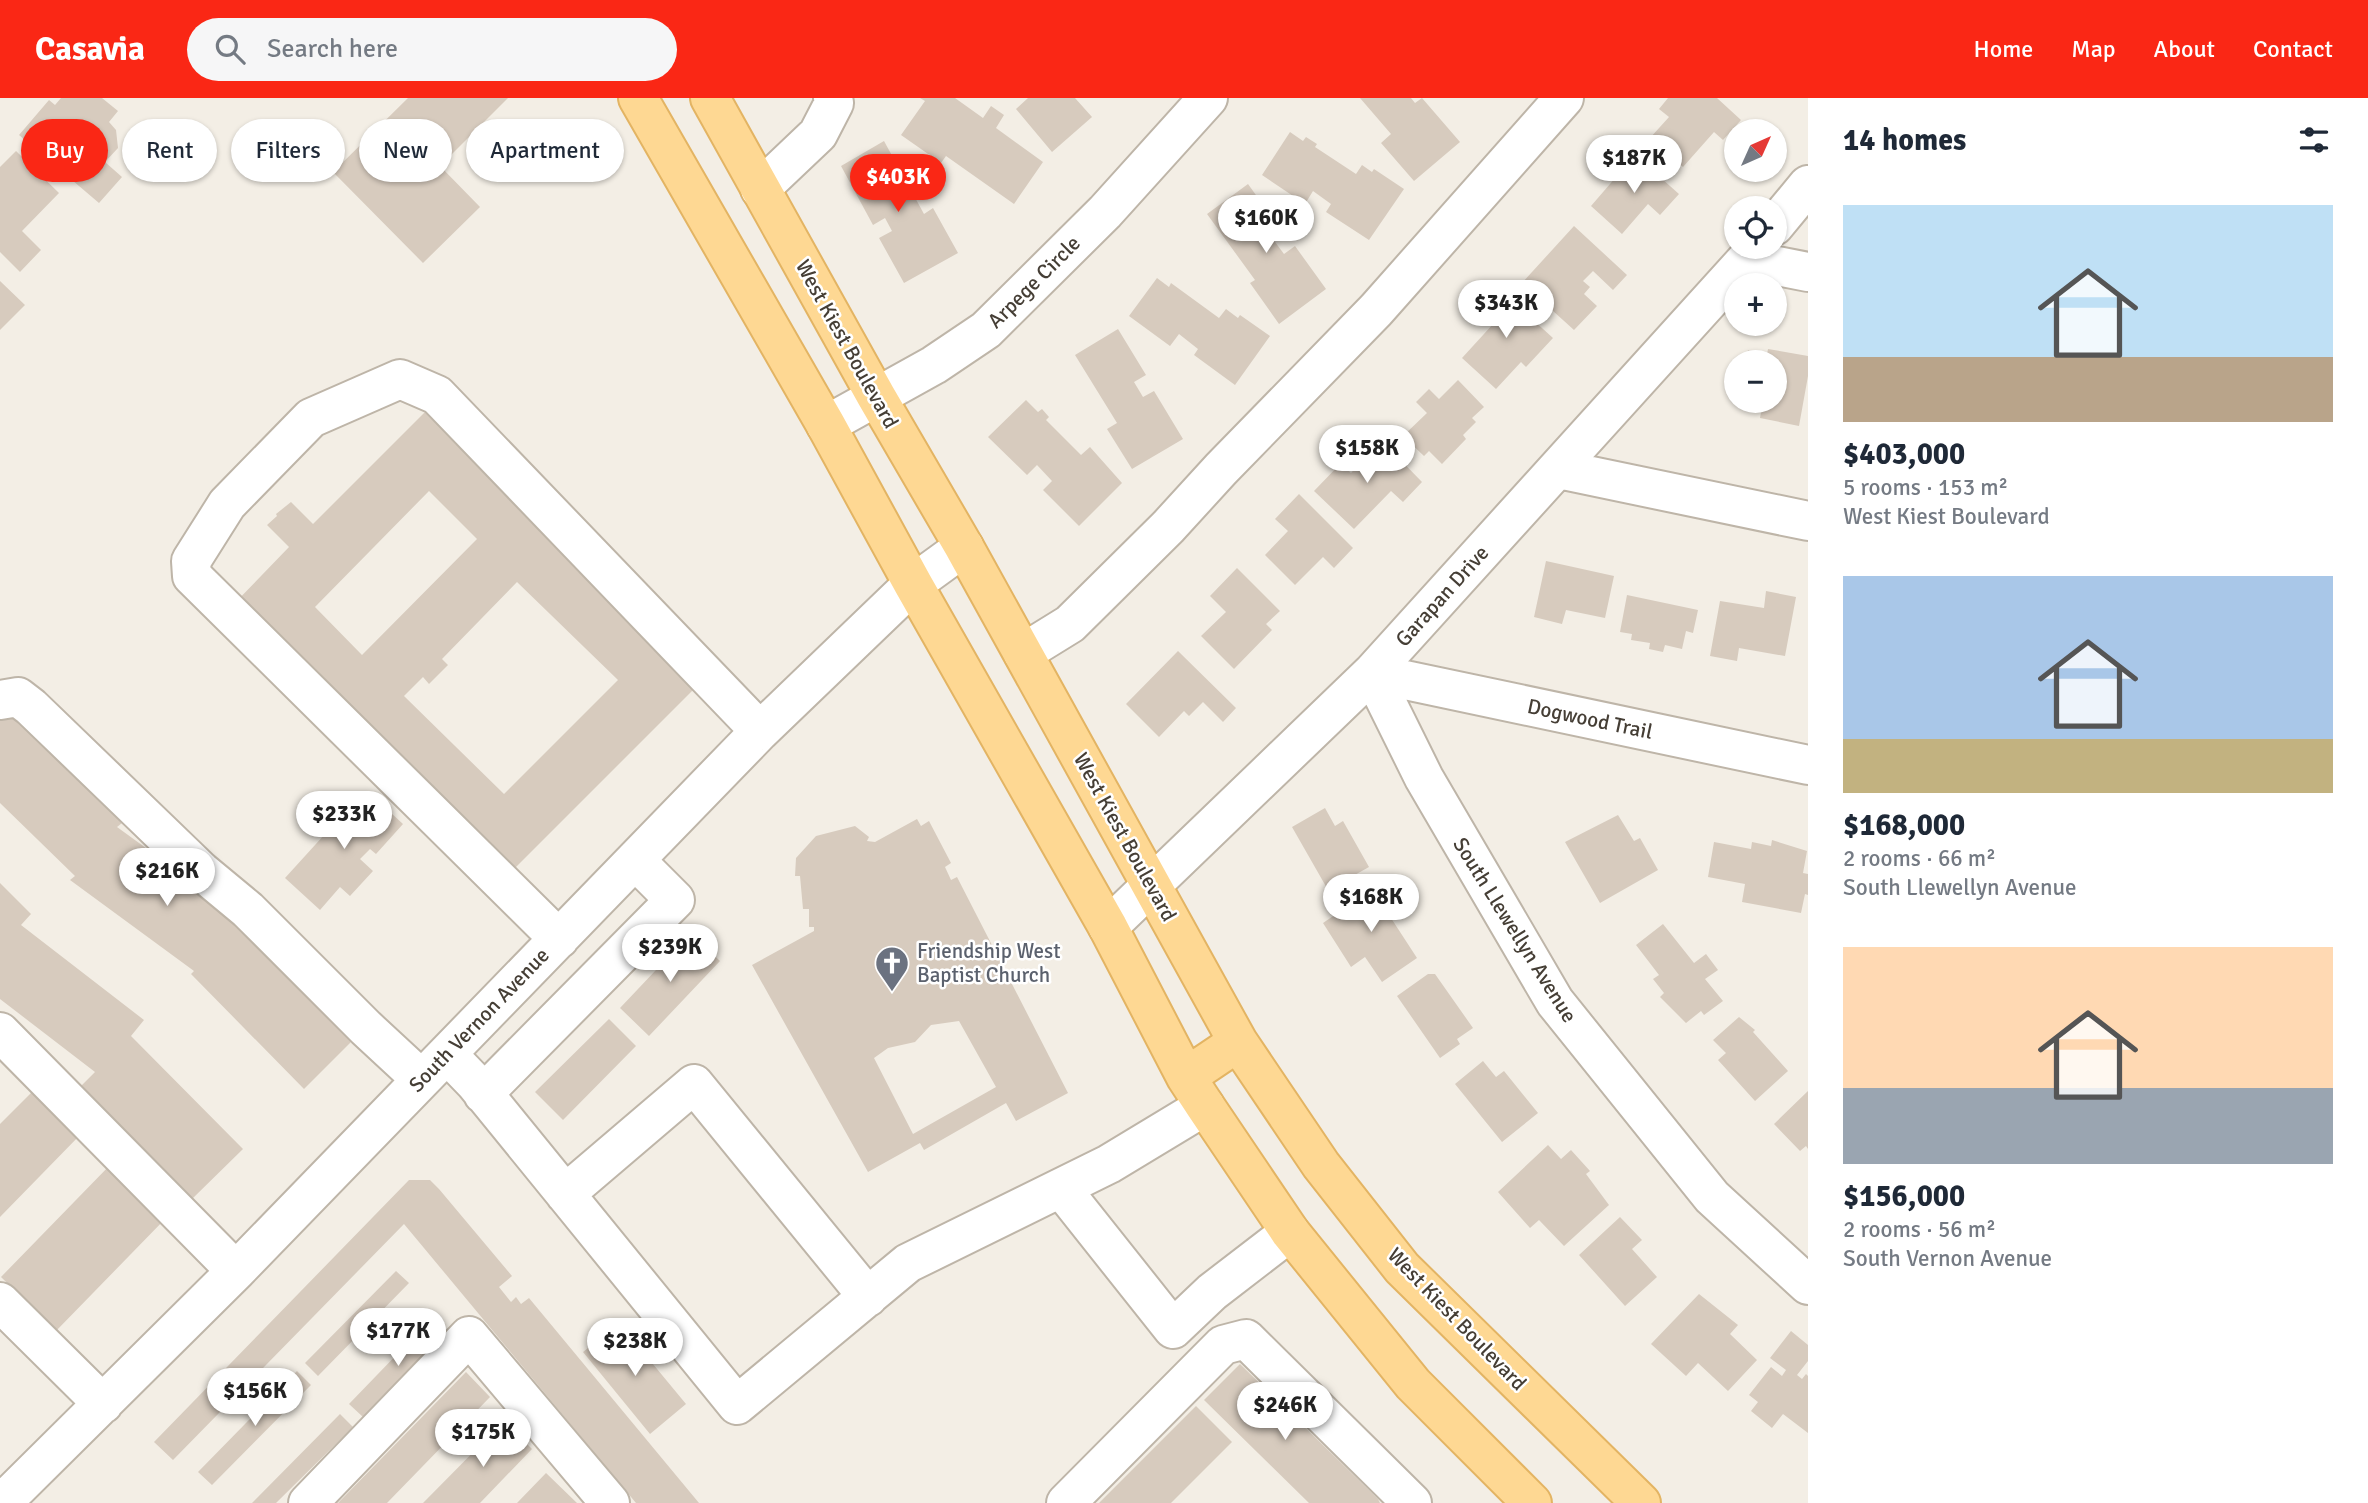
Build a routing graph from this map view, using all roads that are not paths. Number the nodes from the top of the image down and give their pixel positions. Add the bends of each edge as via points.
1 (638, 98) edge
2 (710, 98) edge
3 (1208, 98) edge
4 (1564, 98) edge
5 (836, 100) edge
6 (1808, 185) edge
7 (760, 189) junction
8 (1787, 210) edge
9 (1748, 259) edge
10 (1770, 259) edge
11 (1808, 272) edge
12 (876, 397) junction
13 (826, 425) junction
14 (1558, 469) junction
15 (1808, 521) edge
16 (964, 547) junction
17 (913, 584) junction
18 (1023, 653) junction
19 (1372, 673) junction
20 (0, 701) edge
21 (760, 731) junction
22 (1808, 765) edge
23 (636, 861) junction
24 (1151, 883) junction
25 (1108, 927) junction
26 (559, 939) junction
27 (0, 1032) edge
28 (1238, 1042) junction
29 (434, 1067) junction
30 (1196, 1092) junction
31 (483, 1094) junction
32 (1060, 1188) junction
33 (565, 1194) junction
34 (1290, 1232) junction
35 (236, 1271) junction
36 (1808, 1285) edge
37 (868, 1297) junction
38 (0, 1302) edge
39 (103, 1404) junction
40 (1630, 1499) edge
41 (2, 1503) edge
42 (308, 1503) edge
43 (610, 1503) edge
44 (1066, 1503) edge
45 (1412, 1503) edge
46 (1532, 1503) edge

1 - 13 main road
2 - 7 main road, West Kiest Boulevard
3 - 12 street, Arpege Circle via 1105,212 986,330
4 - 18 street via 1376,310 1168,527 1070,624
5 - 7 street via 818,134
6 - 8 street
7 - 12 main road, West Kiest Boulevard
9 - 14 street, Garapan Drive
10 - 11 street
12 - 13 street, Arpege Circle
12 - 16 main road, West Kiest Boulevard
13 - 17 main road
14 - 15 street
14 - 19 street, Garapan Drive
16 - 17 street, South Vernon Avenue
16 - 18 main road, West Kiest Boulevard
17 - 21 street, South Vernon Avenue
17 - 25 main road
18 - 24 main road, West Kiest Boulevard
19 - 22 street, Dogwood Trail
19 - 24 street, Garapan Drive
19 - 36 street, South Llewellyn Avenue via 1424,778 1555,1002 1712,1197
20 - 29 street via 18,697 31,707 201,871 248,910 366,1028
21 - 23 street, South Vernon Avenue
21 - 26 street via 437,395 400,379 311,418 227,504 191,561 192,576
23 - 26 street, South Vernon Avenue
23 - 31 street via 675,900
24 - 25 street, Garapan Drive
24 - 28 main road, West Kiest Boulevard
25 - 30 main road
26 - 29 street, South Vernon Avenue
27 - 35 street
28 - 30 main road
28 - 40 main road, West Kiest Boulevard via 1321,1164 1402,1268
29 - 31 street
29 - 35 street, South Vernon Avenue
30 - 32 street via 1109,1164
30 - 34 main road
31 - 33 street
32 - 34 street via 1173,1329 1212,1292
32 - 37 street via 908,1263
33 - 37 street via 737,1405
33 - 37 street via 694,1084
34 - 46 main road via 1413,1384
35 - 39 street, South Vernon Avenue
38 - 39 street
39 - 41 street, South Vernon Avenue
42 - 43 street via 469,1336
44 - 45 street via 1223,1345 1246,1339

